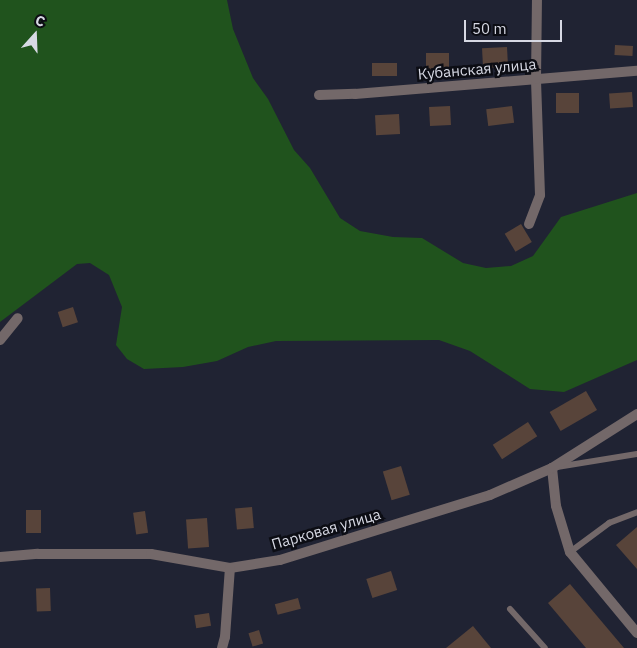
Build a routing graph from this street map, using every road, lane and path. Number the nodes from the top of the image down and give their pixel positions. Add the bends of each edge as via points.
1 (537, 0) edge
2 (637, 71) edge
3 (536, 79) junction
4 (319, 94) dead end
5 (528, 224) dead end
6 (18, 318) dead end
7 (0, 340) edge
8 (637, 414) edge
9 (637, 454) edge
10 (552, 468) junction
11 (637, 512) edge
12 (570, 552) junction
13 (0, 557) edge
14 (230, 568) junction
15 (510, 609) dead end
16 (637, 633) edge
17 (222, 648) edge
18 (545, 648) edge

1 - 3 street
2 - 3 street, Кубанская улица
3 - 4 street, Кубанская улица
3 - 5 street via 540,195
6 - 7 street
8 - 10 street, Парковая улица
9 - 10 lane
10 - 12 street via 556,506
10 - 14 street, Парковая улица via 480,498 280,560
11 - 12 lane via 609,523
12 - 16 street
13 - 14 street, Парковая улица via 151,554
14 - 17 street
15 - 18 lane

